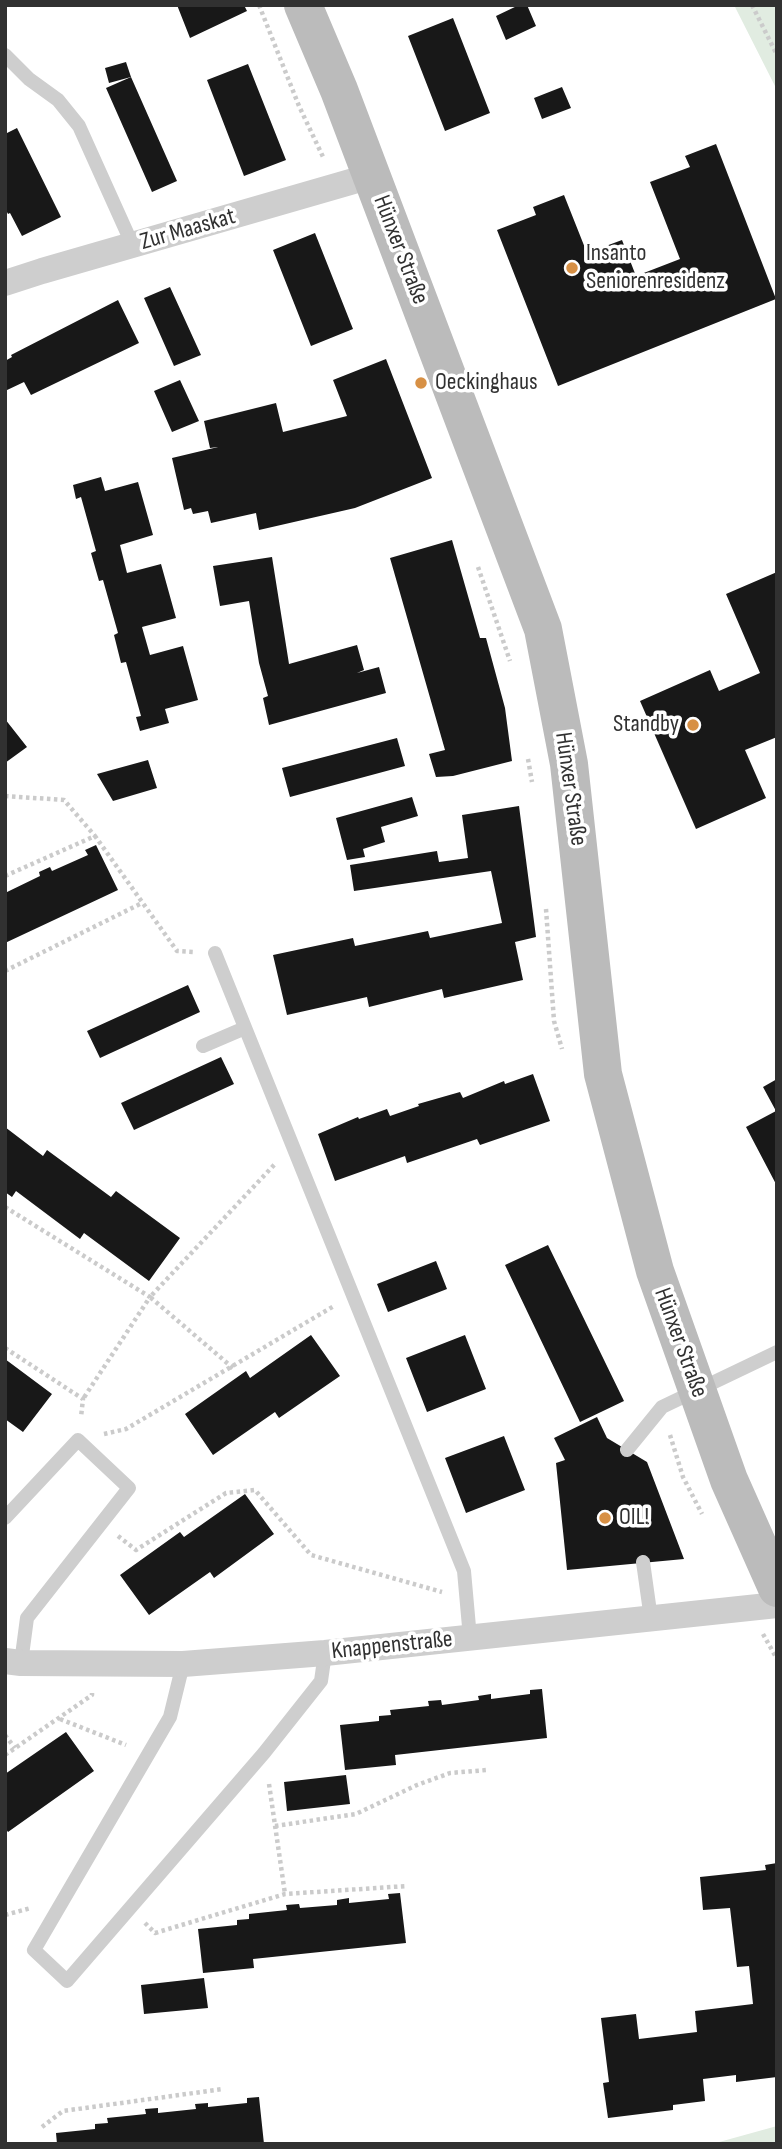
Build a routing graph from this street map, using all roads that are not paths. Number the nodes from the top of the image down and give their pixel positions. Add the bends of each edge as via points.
1 (303, 5) edge
2 (5, 55) edge
3 (354, 182) junction
4 (133, 246) junction
5 (5, 283) edge
6 (215, 953) road end
7 (245, 1028) junction
8 (204, 1046) dead end
9 (777, 1352) edge
10 (698, 1391) junction
11 (627, 1450) dead end
12 (5, 1518) edge
13 (643, 1562) dead end
14 (763, 1599) edge
15 (777, 1605) edge
16 (651, 1619) junction
17 (470, 1638) junction
18 (325, 1653) junction
19 (13, 1662) edge
20 (183, 1664) junction

1 - 3 main road, Hünxer Straße via 339,90
2 - 4 lane via 58,100 79,126
3 - 4 street, Zur Maaskat
3 - 10 main road, Hünxer Straße via 447,370 543,629 569,764 603,1074 655,1271
4 - 5 street, Zur Maaskat
6 - 7 lane
7 - 8 lane
7 - 17 lane via 464,1571
9 - 10 lane
10 - 11 lane via 662,1407
10 - 14 main road, Hünxer Straße
12 - 19 lane via 78,1440 128,1488 27,1618
13 - 16 lane
14 - 15 street, Knappenstraße
14 - 16 street, Knappenstraße
16 - 17 street, Knappenstraße
17 - 18 street, Knappenstraße
18 - 20 street, Knappenstraße
18 - 20 lane via 321,1681 67,1981 34,1950 170,1717
19 - 20 street, Knappenstraße

